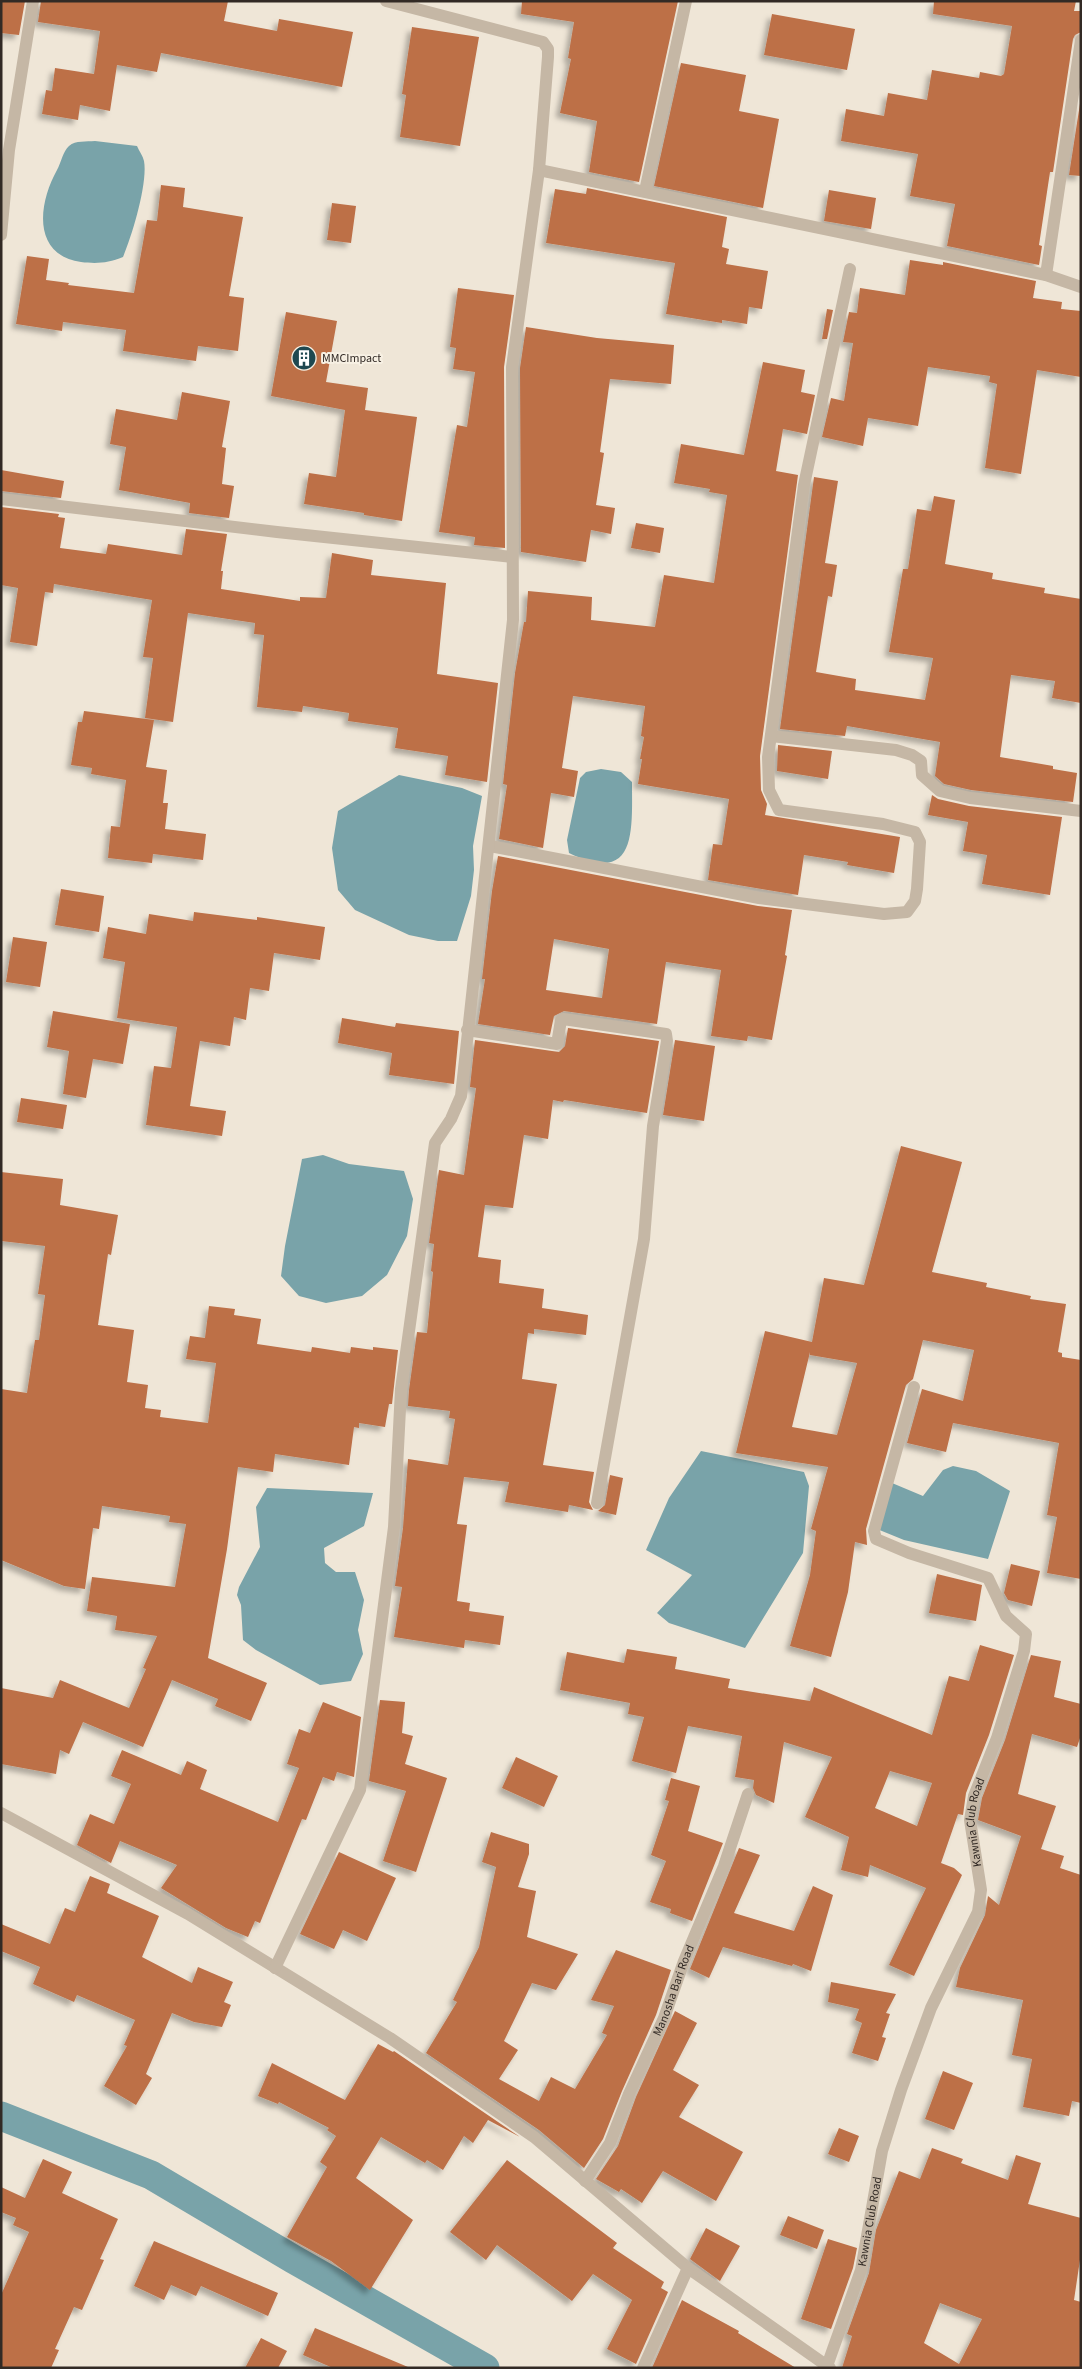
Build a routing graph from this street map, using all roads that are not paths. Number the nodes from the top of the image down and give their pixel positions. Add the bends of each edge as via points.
1 (33, 1) edge
2 (386, 1) edge
3 (686, 1) edge
4 (1081, 40) edge
5 (539, 170) junction
6 (645, 191) junction
7 (1, 235) edge
8 (850, 269) dead end
9 (1046, 274) junction
10 (1081, 287) edge
11 (1, 499) edge
12 (512, 557) junction
13 (771, 736) junction
14 (1081, 811) edge
15 (490, 846) junction
16 (467, 1030) junction
17 (914, 1387) dead end
18 (597, 1503) dead end
19 (748, 1794) dead end
20 (1, 1813) edge
21 (275, 1968) junction
22 (585, 2181) junction
23 (688, 2268) junction
24 (828, 2367) edge
25 (643, 2368) edge

1 - 7 street via 9,150
2 - 5 street via 543,42 548,49 548,57
3 - 6 street
4 - 9 street
5 - 6 street
5 - 12 street via 512,367
6 - 9 street
8 - 13 street via 804,485
9 - 10 street
11 - 12 street
12 - 15 street via 513,620
13 - 14 street via 896,750 912,754 921,762 922,776 940,790 970,798
13 - 15 street via 769,790 779,810 883,824 915,832 920,842 917,889 915,901 907,912 884,914 759,898
15 - 16 street
16 - 18 street via 557,1044 563,1019 666,1034 653,1126 644,1239
16 - 21 street via 461,1096 435,1143 402,1389 394,1527 360,1790
17 - 24 street, Kawnia Club Road via 874,1531 876,1539 908,1553 988,1578 1006,1616 1026,1634 1024,1651 997,1738 974,1796 970,1820 981,1890 978,1912 931,2008 901,2090 882,2151 861,2270
19 - 22 street, Manosha Bari Road via 724,1866 664,2018 610,2143
20 - 21 street via 188,1914
21 - 22 street via 406,2049 534,2137
22 - 23 street
23 - 24 street
23 - 25 street

